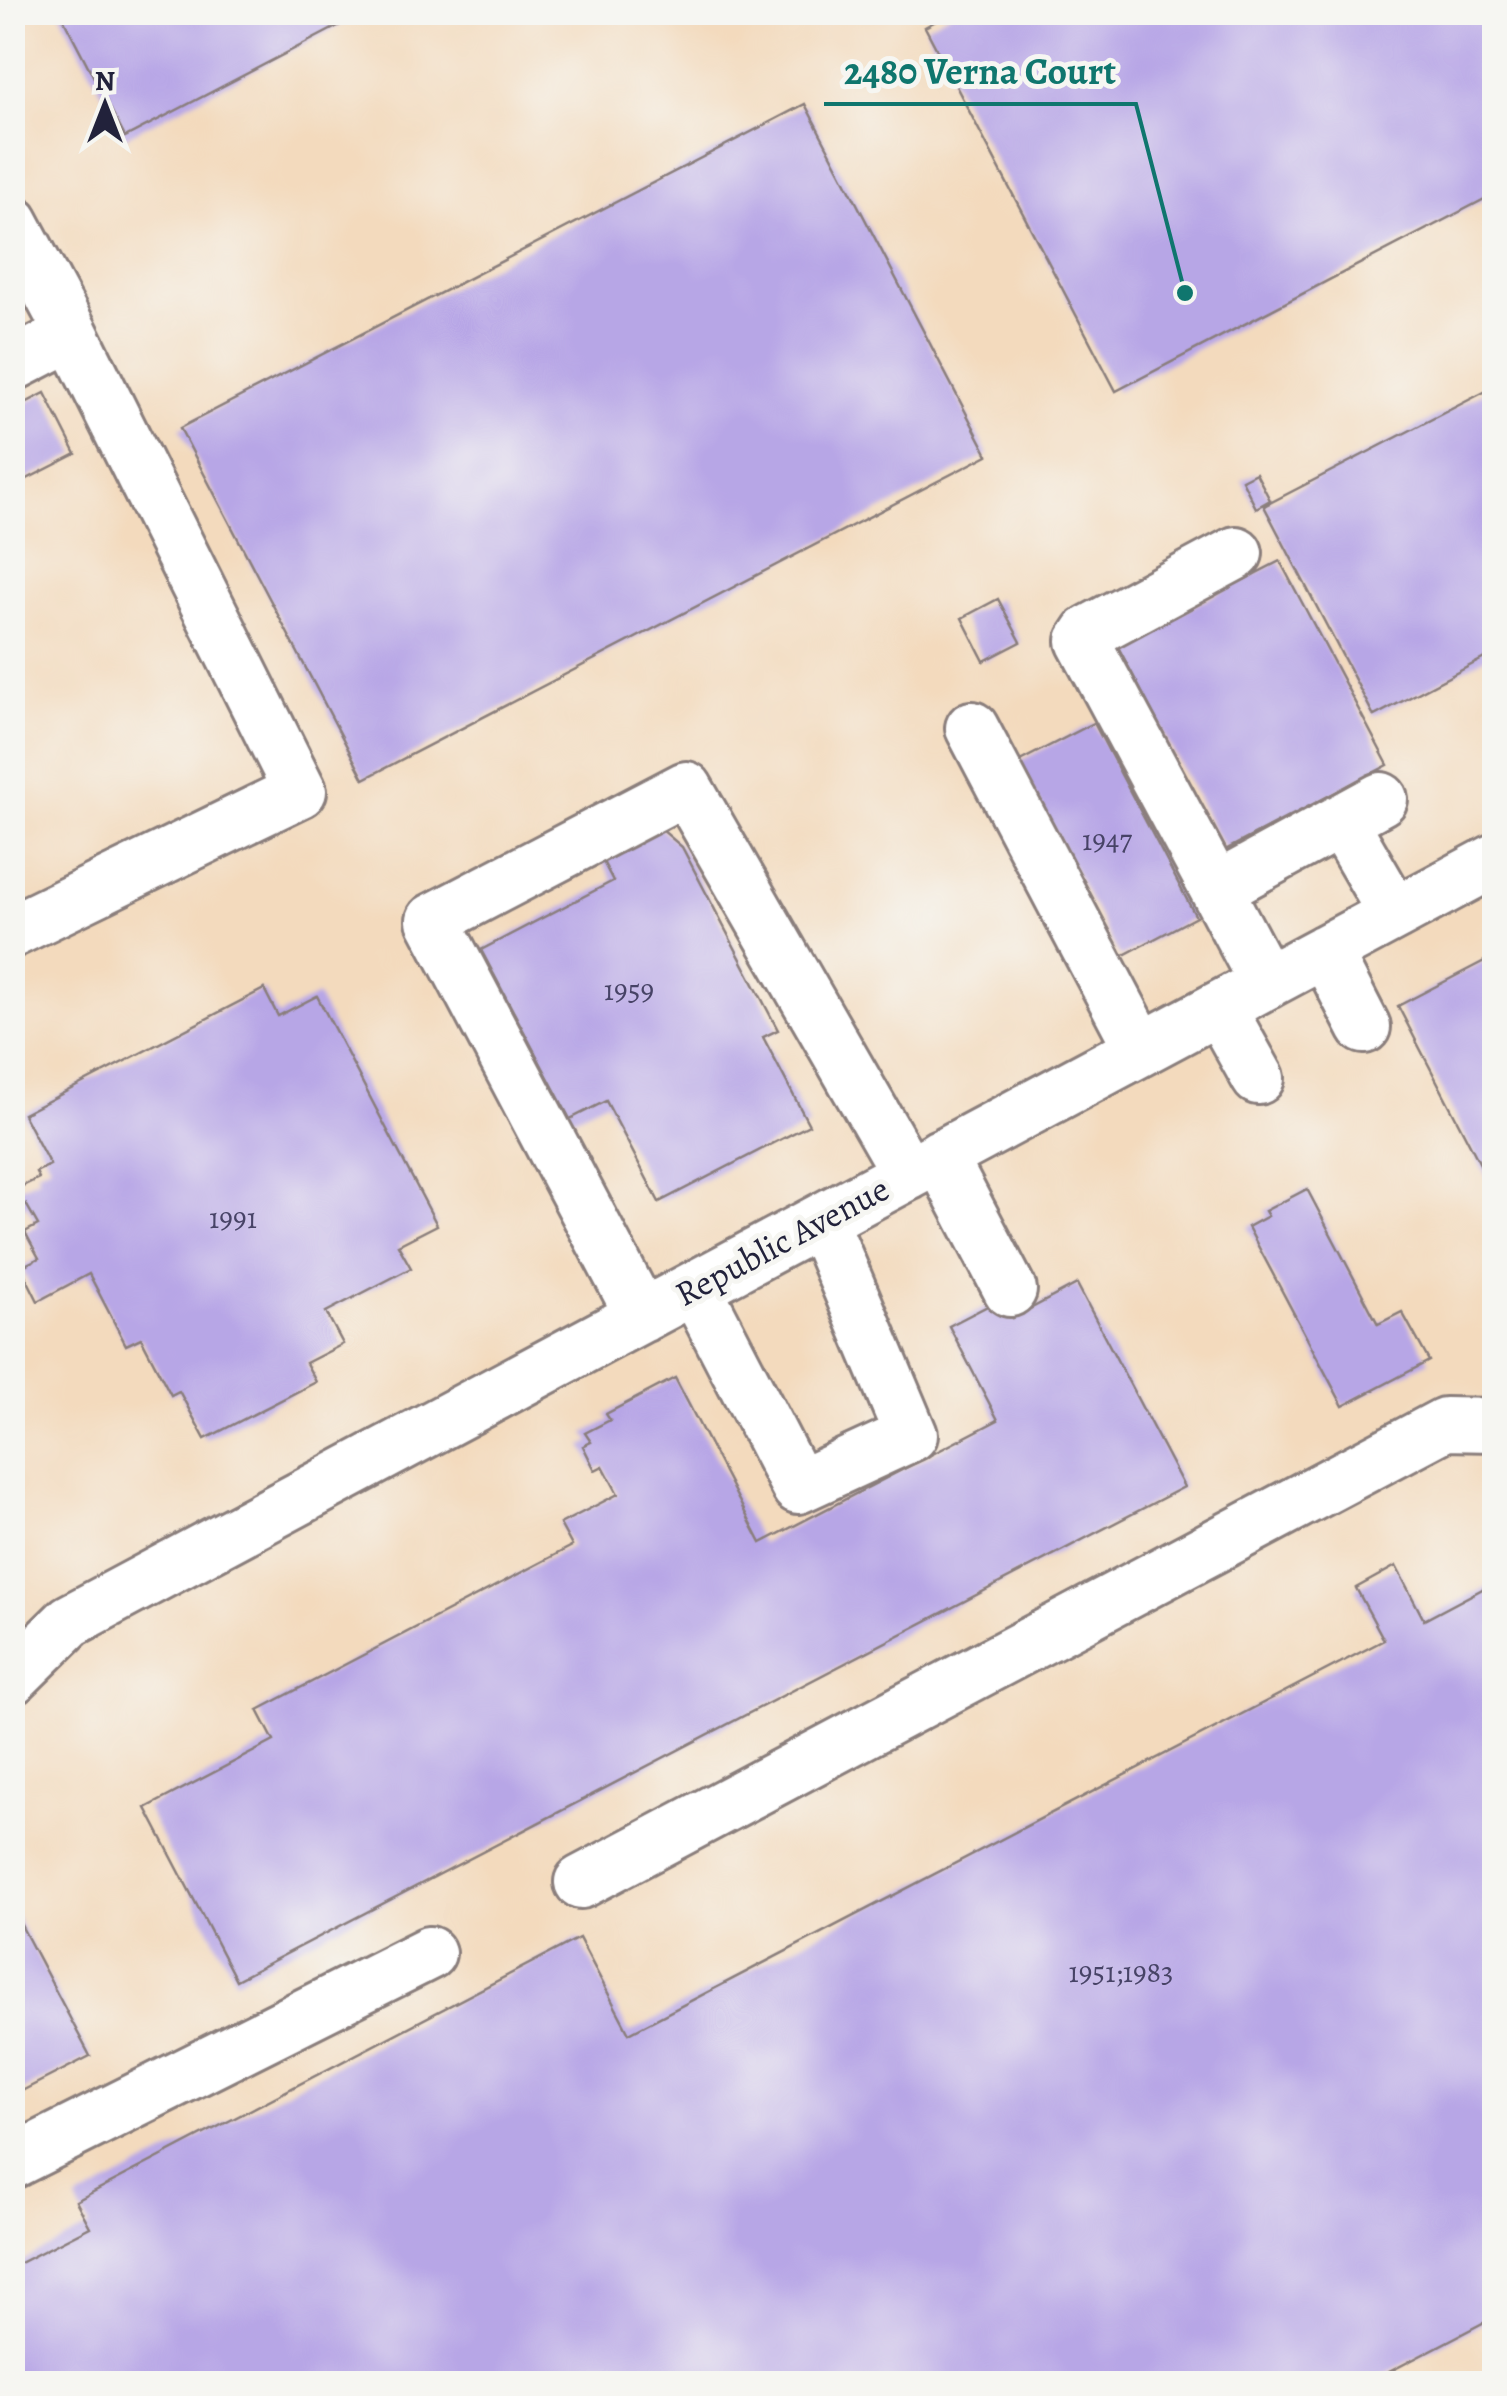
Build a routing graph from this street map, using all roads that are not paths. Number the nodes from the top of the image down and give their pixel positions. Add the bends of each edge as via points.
1 (12, 222) edge
2 (72, 334) junction
3 (12, 365) edge
4 (1236, 553) dead end
5 (972, 728) dead end
6 (1494, 861) edge
7 (1216, 890) junction
8 (1395, 914) junction
9 (12, 930) edge
10 (1325, 952) junction
11 (1266, 983) junction
12 (1219, 1008) junction
13 (1364, 1027) dead end
14 (1141, 1049) junction
15 (1258, 1078) dead end
16 (924, 1165) junction
17 (820, 1221) junction
18 (695, 1288) junction
19 (1010, 1290) dead end
20 (642, 1316) junction
21 (1494, 1425) edge
22 (12, 1678) edge
23 (581, 1882) dead end
24 (429, 1953) dead end
25 (12, 2162) edge

1 - 2 street
2 - 3 street
2 - 9 street via 300,791
4 - 7 street via 1088,632 1083,641
5 - 14 street
6 - 8 street, Republic Avenue
7 - 8 street via 1361,810
7 - 11 street
8 - 10 street, Republic Avenue
10 - 11 street, Republic Avenue
10 - 13 street
11 - 12 street, Republic Avenue
12 - 14 street, Republic Avenue
12 - 15 street
14 - 16 street, Republic Avenue
16 - 17 street, Republic Avenue
16 - 19 street
16 - 20 street via 686,788 433,920
17 - 18 street, Republic Avenue
17 - 18 street via 911,1435 798,1487
18 - 20 street, Republic Avenue
20 - 22 street, Republic Avenue via 70,1621
21 - 23 street via 1445,1424
24 - 25 street

